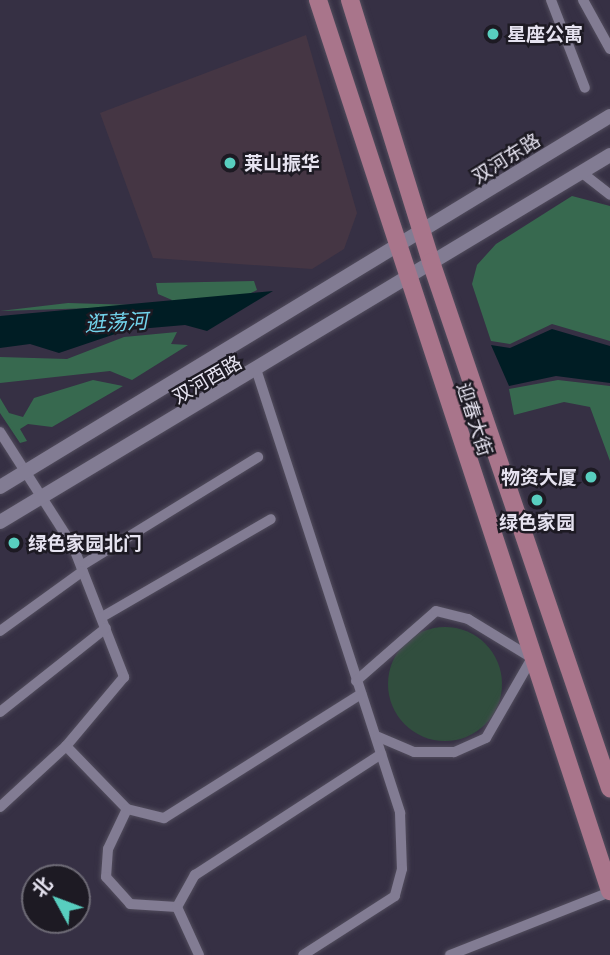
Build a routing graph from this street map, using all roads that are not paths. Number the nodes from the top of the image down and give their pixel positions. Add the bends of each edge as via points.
1 (318, 0) edge
2 (350, 0) edge
3 (551, 0) edge
4 (583, 0) edge
5 (610, 49) edge
6 (586, 88) dead end
7 (610, 116) edge
8 (610, 155) edge
9 (581, 172) junction
10 (610, 195) edge
11 (422, 232) junction
12 (395, 247) junction
13 (430, 262) junction
14 (406, 280) junction
15 (257, 372) junction
16 (0, 432) edge
17 (257, 457) dead end
18 (25, 471) junction
19 (0, 487) edge
20 (40, 498) junction
21 (271, 519) dead end
22 (0, 523) edge
23 (82, 569) junction
24 (104, 623) junction
25 (0, 631) edge
26 (532, 658) junction
27 (356, 681) junction
28 (361, 694) junction
29 (0, 712) edge
30 (377, 737) junction
31 (66, 746) junction
32 (381, 754) junction
33 (610, 788) edge
34 (0, 807) edge
35 (127, 809) junction
36 (610, 891) edge
37 (177, 907) junction
38 (199, 955) edge
39 (303, 955) edge
40 (450, 955) edge

1 - 12 main road, 迎春大街
2 - 11 main road, 迎春大街
3 - 6 street
4 - 5 street
7 - 11 street, 双河东路
8 - 9 street
9 - 10 street
9 - 13 street
11 - 12 street, 双河西路
11 - 13 main road, 迎春大街
12 - 14 main road, 迎春大街
12 - 18 street, 双河西路
13 - 14 street, 双河西路
13 - 33 main road, 迎春大街
14 - 15 street, 双河西路
14 - 26 main road, 迎春大街
15 - 20 street, 双河西路
15 - 27 street
16 - 18 street
17 - 23 street
18 - 19 street, 双河西路
18 - 20 street
20 - 22 street, 双河西路
20 - 23 street
21 - 24 street
23 - 24 street
23 - 25 street
24 - 29 street
24 - 31 street via 124,677
26 - 27 street via 468,619 436,611
26 - 30 street via 486,738 454,752 414,752
26 - 36 main road, 迎春大街
27 - 28 street
28 - 30 street
28 - 35 street via 164,818
30 - 32 street
31 - 34 street
31 - 35 street
32 - 37 street via 195,875
32 - 39 street via 400,813 402,869 396,896
35 - 37 street via 108,849 106,877 130,904
36 - 40 street
37 - 38 street

